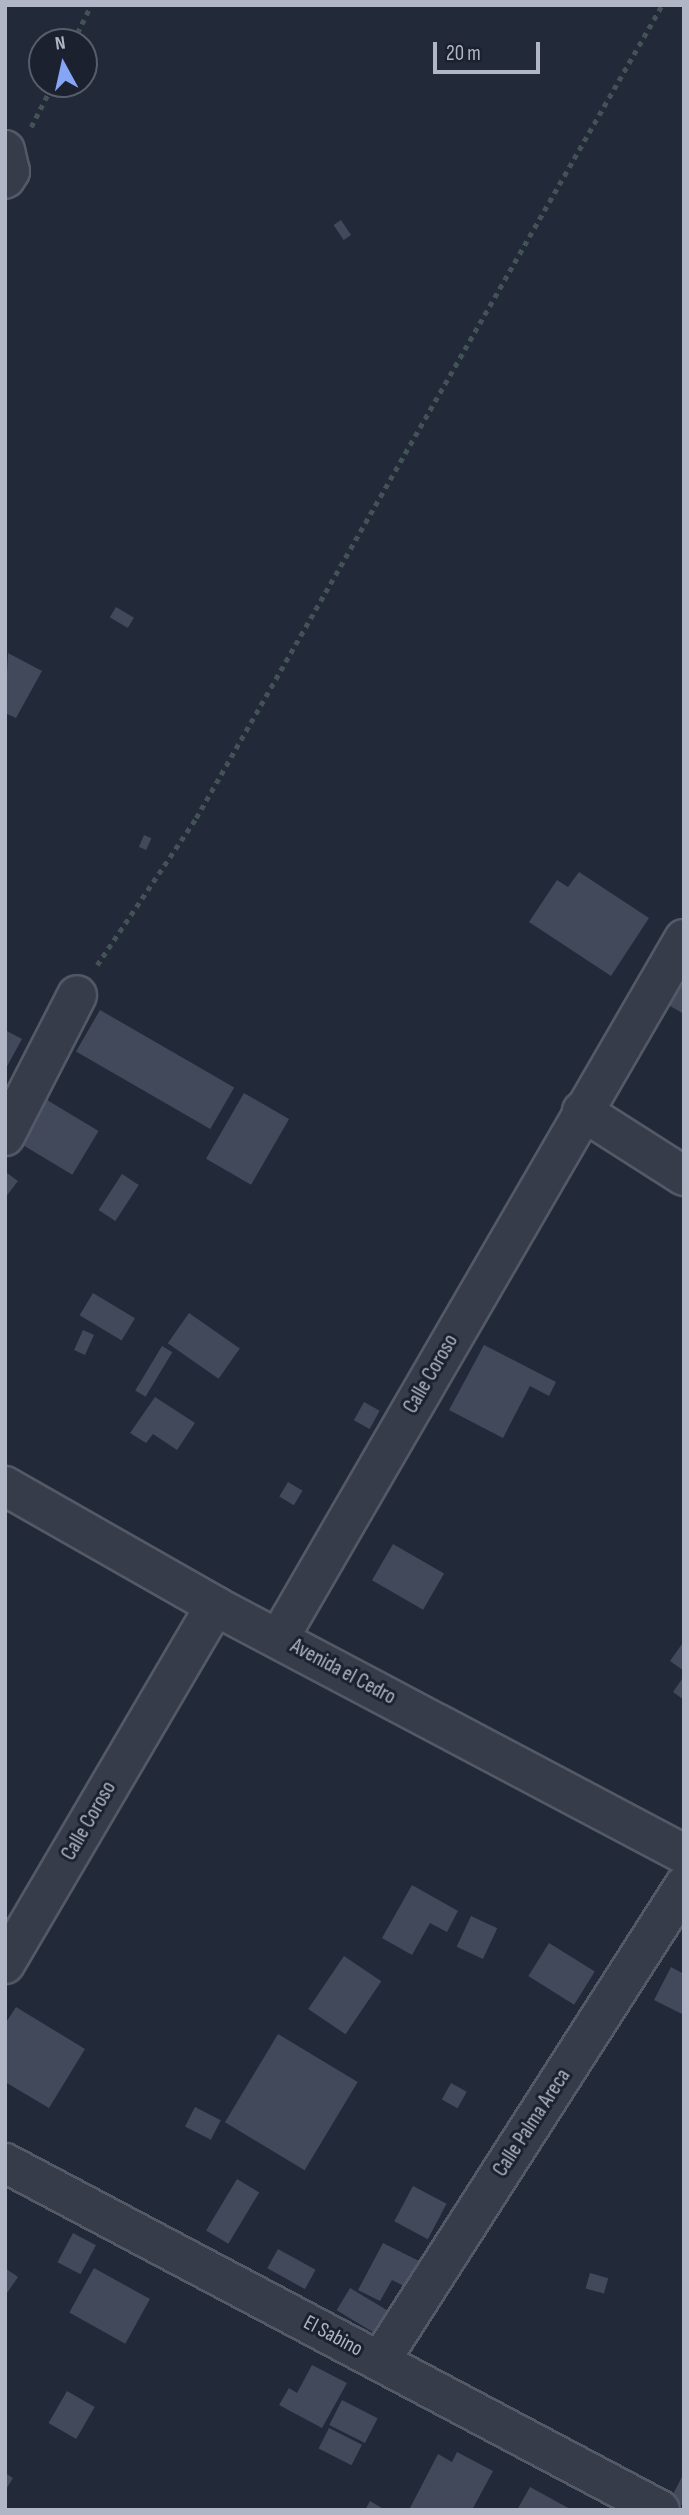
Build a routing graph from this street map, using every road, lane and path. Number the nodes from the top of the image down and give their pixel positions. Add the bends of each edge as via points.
1 (91, 5) edge
2 (662, 5) edge
3 (80, 28) edge
4 (5, 150) edge
5 (5, 179) edge
6 (684, 939) edge
7 (77, 995) joint
8 (582, 1111) junction
9 (5, 1136) edge
10 (684, 1176) edge
11 (5, 1486) edge
12 (215, 1606) junction
13 (279, 1637) junction
14 (684, 1854) edge
15 (684, 1886) edge
16 (5, 1964) edge
17 (5, 2163) edge
18 (380, 2361) junction
19 (660, 2510) edge

1 - 3 path
2 - 7 path via 196,818
4 - 5 street via 10,171
6 - 8 street, Calle Coroso
7 - 9 street
8 - 10 street
8 - 13 street, Calle Coroso
11 - 12 street, Avenida el Cedro
12 - 13 street, Avenida el Cedro
12 - 16 street, Calle Coroso
13 - 14 street, Avenida el Cedro
15 - 18 street, Calle Palma Areca
17 - 18 street, El Sabino
18 - 19 street, El Sabino

